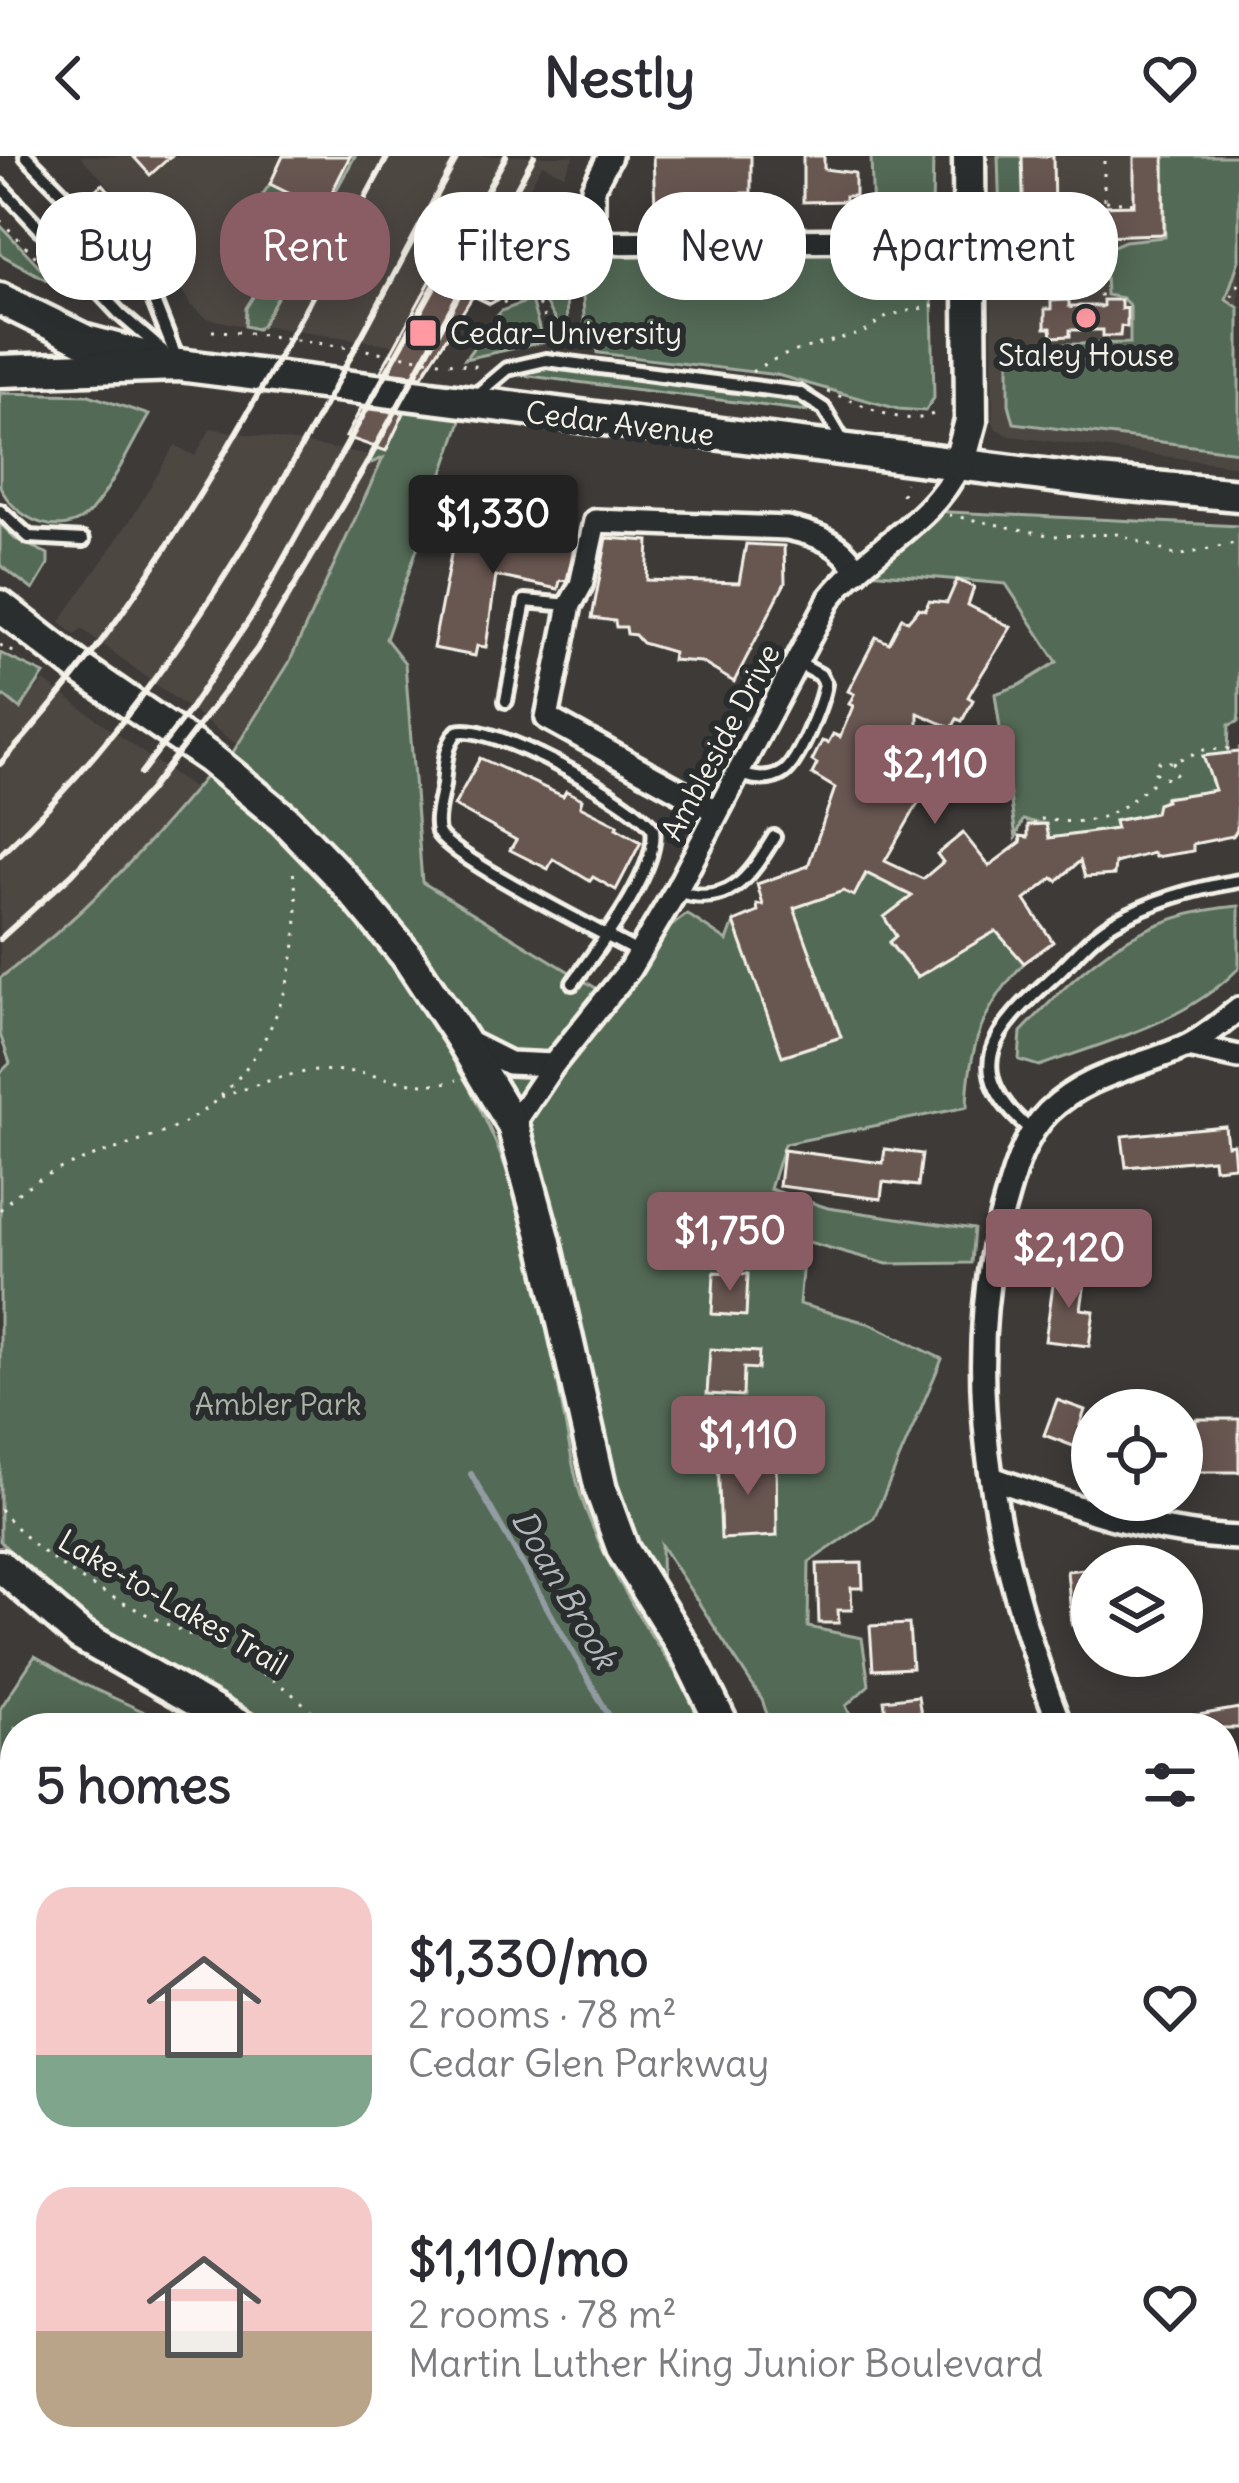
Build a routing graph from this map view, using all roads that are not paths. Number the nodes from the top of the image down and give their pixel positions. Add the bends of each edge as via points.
1 (26, 156) edge
2 (610, 156) edge
3 (969, 156) edge
4 (0, 186) edge
5 (969, 192) edge
6 (830, 242) edge
7 (0, 299) edge
8 (970, 300) edge
9 (179, 365) junction
10 (0, 371) edge
11 (467, 404) junction
12 (849, 451) junction
13 (959, 464) junction
14 (1239, 495) edge
15 (0, 511) edge
16 (82, 540) dead end
17 (857, 571) junction
18 (570, 605) junction
19 (0, 606) edge
20 (796, 662) junction
21 (506, 701) dead end
22 (737, 772) junction
23 (716, 811) junction
24 (774, 837) dead end
25 (1239, 880) edge
26 (676, 891) junction
27 (607, 935) junction
28 (639, 953) junction
29 (573, 983) dead end
30 (1239, 1009) edge
31 (460, 1038) junction
32 (1186, 1046) junction
33 (1239, 1057) edge
34 (553, 1065) junction
35 (513, 1125) junction
36 (1033, 1132) junction
37 (992, 1478) junction
38 (1239, 1538) edge
39 (0, 1566) edge
40 (217, 1713) edge
41 (717, 1713) edge
42 (1055, 1713) edge

1 - 9 lane via 144,275
2 - 6 street via 593,188 586,250
3 - 5 main road
4 - 9 lane
7 - 9 main road via 86,341
8 - 13 main road via 971,421
9 - 10 main road, Cedar Avenue
9 - 11 main road, Cedar Avenue
11 - 12 main road, Cedar Avenue
11 - 12 lane via 507,369 546,360 799,393 824,409
12 - 13 main road, Cedar Avenue
13 - 14 main road, Cedar Avenue
13 - 17 street, Ambleside Drive via 930,511
15 - 16 lane via 29,537
17 - 18 street via 848,553 787,528 595,521
17 - 20 street, Ambleside Drive via 830,598
18 - 21 lane via 525,601
18 - 23 street via 547,718
19 - 31 main road via 284,819 406,955
20 - 22 street, Ambleside Drive
20 - 22 lane via 825,684 794,760 772,776
22 - 23 street, Ambleside Drive
23 - 26 street, Ambleside Drive
24 - 26 lane via 726,892
25 - 36 lane via 1119,920 1024,1002 997,1039 990,1068 995,1095
26 - 28 street, Ambleside Drive
27 - 27 lane via 441,838 448,743 457,731 500,738 644,817 654,846
27 - 28 lane
27 - 29 lane
28 - 34 street, Ambleside Drive
30 - 32 street
31 - 34 street via 508,1063
31 - 35 main road
32 - 33 street
32 - 36 street via 1073,1090
34 - 35 street, Ambleside Drive
35 - 41 main road via 601,1490 623,1550
36 - 37 street via 998,1228 985,1317 982,1396
37 - 38 street via 1099,1516
37 - 42 street
39 - 40 main road via 80,1635

